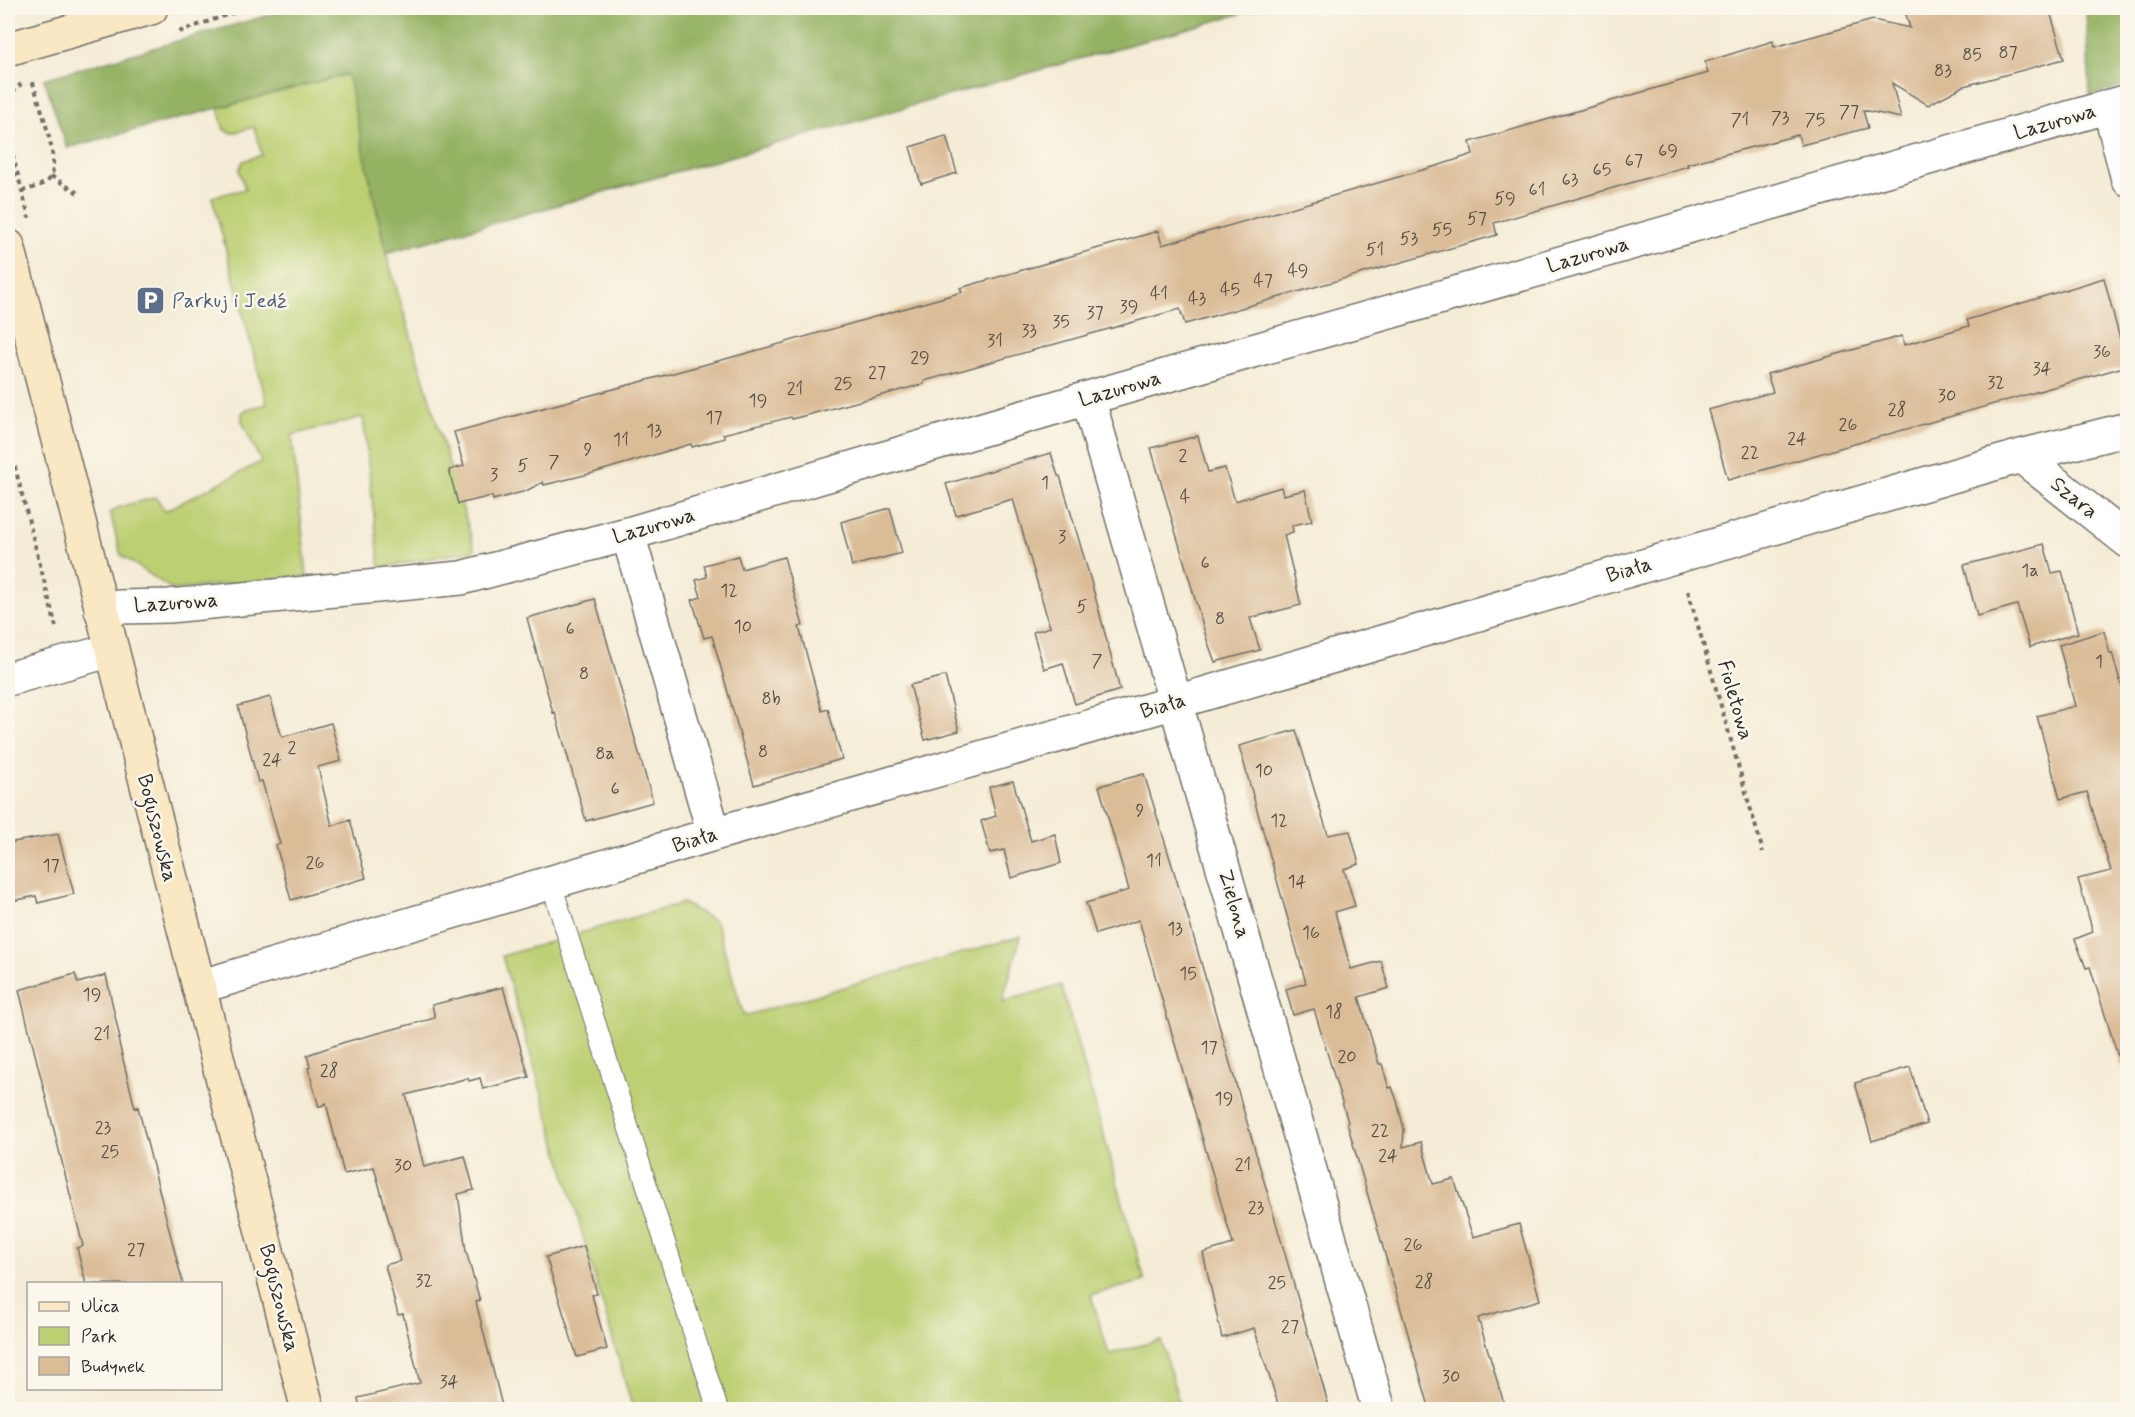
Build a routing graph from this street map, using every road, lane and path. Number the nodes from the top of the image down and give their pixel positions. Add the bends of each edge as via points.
1 (246, 8) edge
2 (138, 10) edge
3 (184, 31) dead end
4 (8, 49) edge
5 (31, 77) dead end
6 (2118, 104) edge
7 (51, 176) junction
8 (2127, 179) edge
9 (22, 191) dead end
10 (78, 193) dead end
11 (8, 246) edge
12 (1088, 398) junction
13 (2127, 429) edge
14 (8, 440) edge
15 (2021, 456) junction
16 (628, 534) junction
17 (2127, 541) edge
18 (1677, 556) junction
19 (101, 610) junction
20 (57, 628) dead end
21 (112, 650) junction
22 (8, 679) edge
23 (1176, 702) junction
24 (714, 834) junction
25 (1763, 852) dead end
26 (551, 883) junction
27 (199, 987) junction
28 (308, 1410) edge
29 (718, 1410) edge
30 (1379, 1410) edge

1 - 3 path
2 - 4 street
5 - 7 path via 52,151
6 - 8 street
6 - 12 street, Lazurowa
7 - 9 path via 41,185
7 - 10 path
11 - 19 street, Boguszowska
12 - 16 street, Lazurowa
12 - 23 street, Zielona
13 - 15 street, Biała
14 - 20 path
15 - 17 street, Szara
15 - 18 street, Biała
16 - 19 street, Lazurowa via 461,578
16 - 24 street
18 - 23 street, Biała
18 - 25 path, Fioletowa
19 - 21 street, Boguszowska
21 - 22 street
21 - 27 street, Boguszowska
23 - 24 street, Biała
23 - 30 street, Zielona
24 - 26 street, Biała
26 - 27 street, Biała
26 - 29 lane
27 - 28 street, Boguszowska

